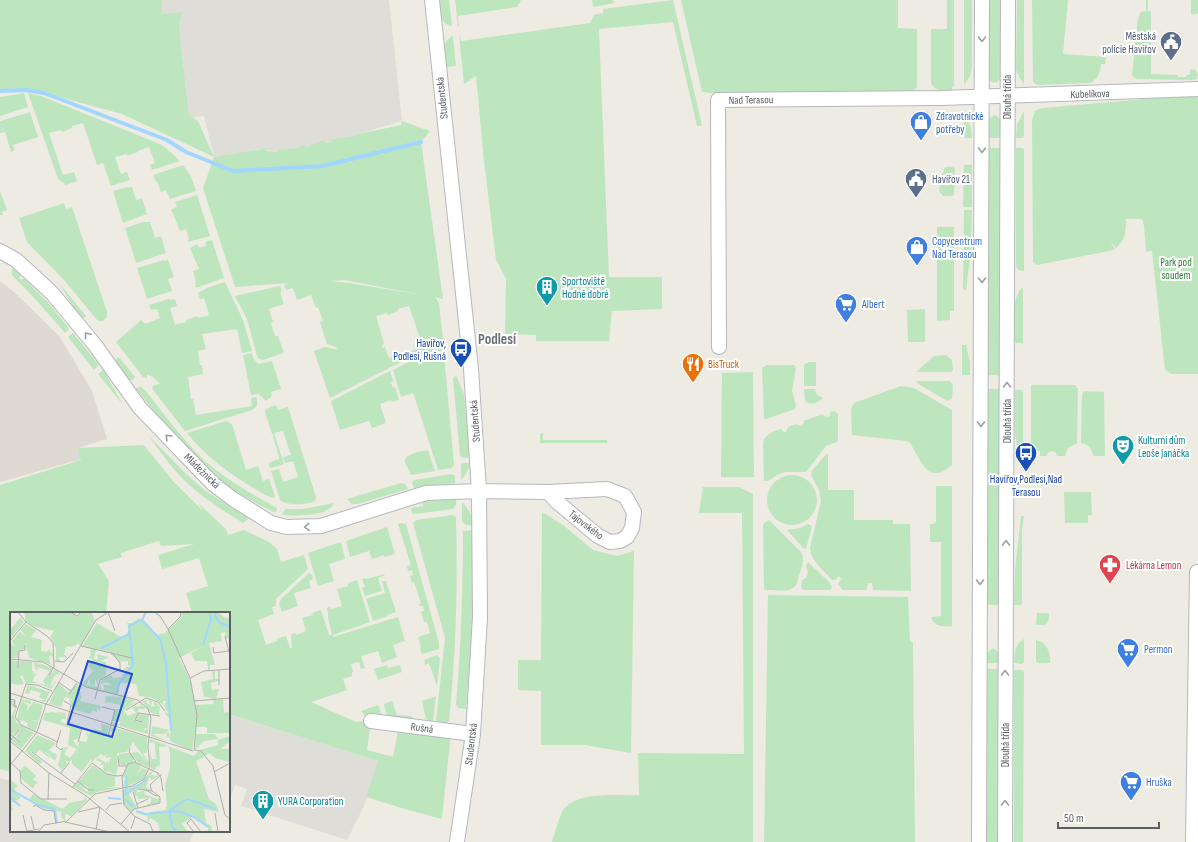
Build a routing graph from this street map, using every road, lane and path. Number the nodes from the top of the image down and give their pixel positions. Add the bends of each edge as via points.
1 (432, 0) edge
2 (982, 0) edge
3 (1008, 0) edge
4 (1198, 89) edge
5 (1007, 96) junction
6 (982, 97) junction
7 (0, 251) edge
8 (719, 347) dead end
9 (479, 491) junction
10 (548, 492) junction
11 (1198, 572) edge
12 (371, 721) dead end
13 (473, 734) junction
14 (457, 842) edge
15 (980, 842) edge
16 (1005, 842) edge
17 (1193, 842) edge

1 - 9 street, Studentská via 471,369
2 -> 6 street
3 - 5 street, Dlouhá třída
4 - 5 street, Kubelíkova
5 - 6 street, Kubelíkova
16 -> 5 street, Dlouhá třída
6 - 8 street, Nad Terasou via 718,100
6 -> 15 street
9 -> 7 street, Mládežnická via 426,493 321,526 287,527 271,523 213,484 140,408 95,345 52,293 16,260
9 - 10 street, Tajovského
9 - 13 street, Studentská via 480,617
10 - 10 street, Tajovského via 607,489 625,496 634,512 632,528 627,537 610,542 598,536
11 - 17 street
12 - 13 street, Rušná
13 - 14 street, Studentská

